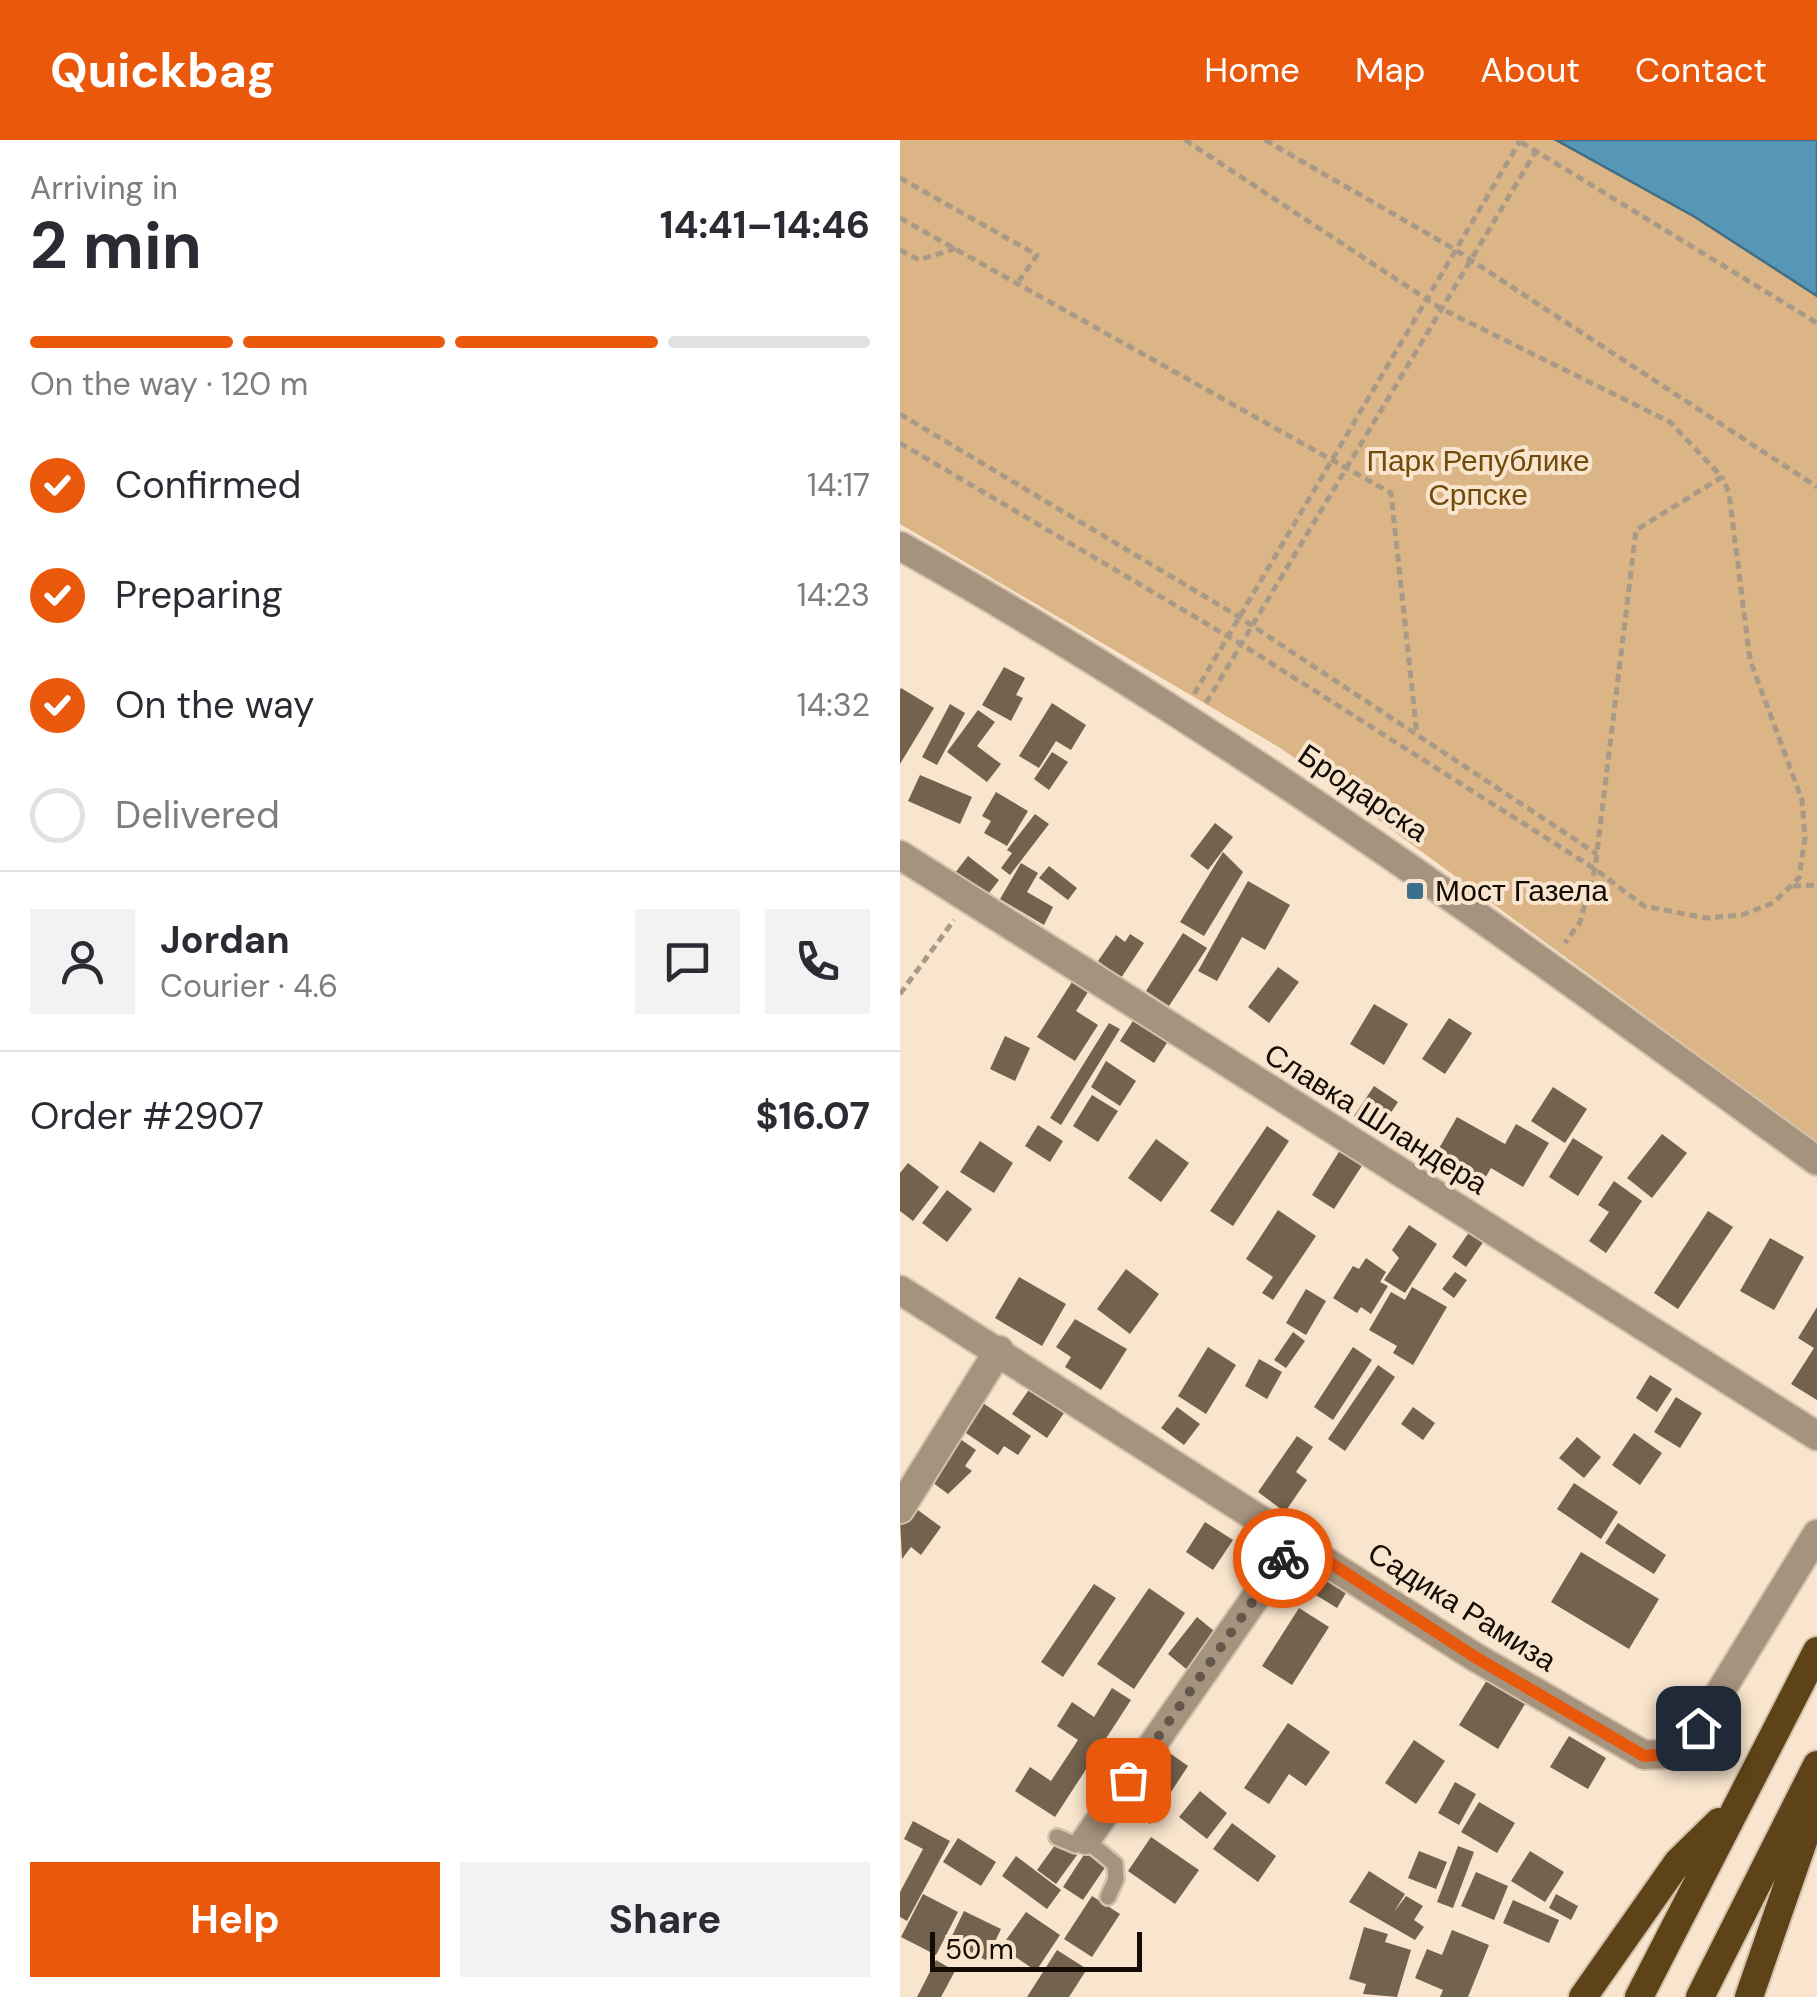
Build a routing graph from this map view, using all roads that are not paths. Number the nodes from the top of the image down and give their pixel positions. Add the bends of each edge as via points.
1 (900, 546) edge
2 (900, 855) edge
3 (1817, 1161) edge
4 (900, 1290) edge
5 (999, 1350) junction
6 (1817, 1436) edge
7 (900, 1509) edge
8 (1817, 1534) edge
9 (1295, 1540) junction
10 (1817, 1651) edge
11 (1817, 1765) edge
12 (1817, 1801) edge
13 (1738, 1803) junction
14 (1056, 1837) dead end
15 (1086, 1840) junction
16 (1108, 1897) dead end
17 (1583, 1997) edge
18 (1639, 1997) edge
19 (1700, 1997) edge
20 (1749, 1997) edge

1 - 3 street, Бродарска via 1284,779
2 - 6 street, Славка Шландера
4 - 5 street, Садика Рамиза
5 - 7 street
5 - 9 street, Садика Рамиза
8 - 9 street, Садика Рамиза via 1698,1728 1669,1754 1644,1756
9 - 15 street
10 - 13 highway
11 - 19 highway
12 - 20 highway
13 - 17 highway via 1678,1862
13 - 18 highway
14 - 15 lane via 1076,1845
15 - 16 lane via 1115,1864

